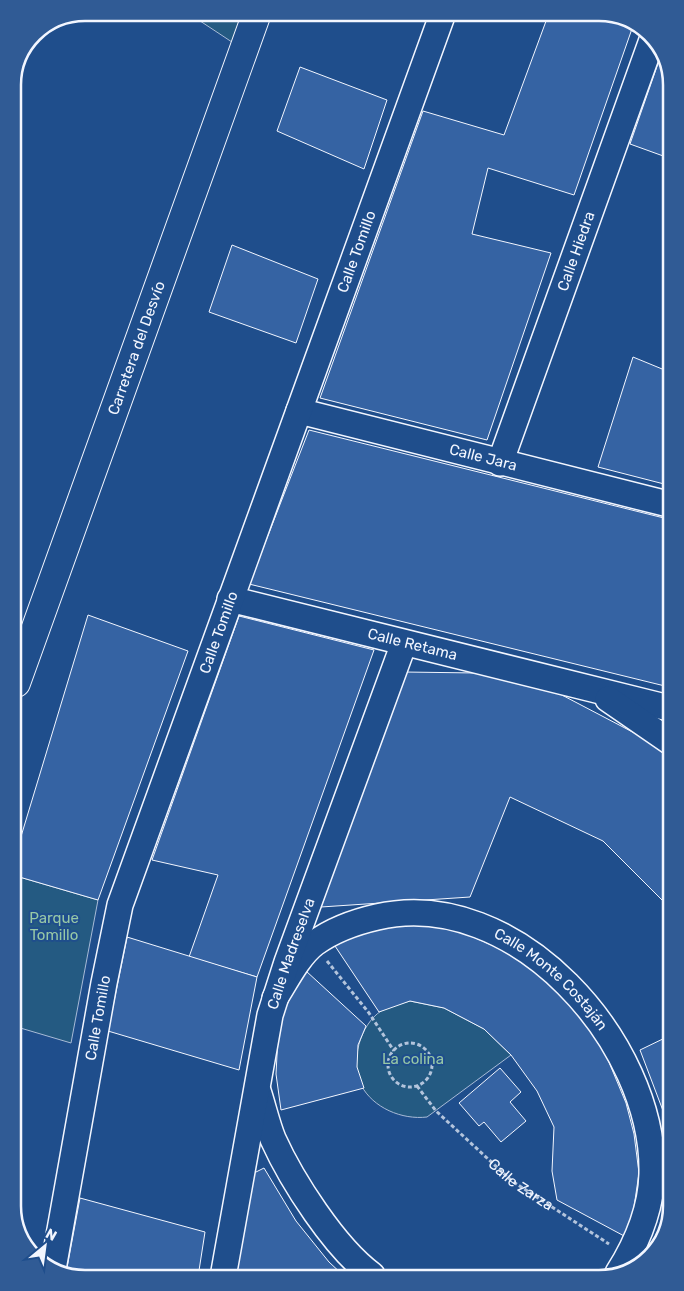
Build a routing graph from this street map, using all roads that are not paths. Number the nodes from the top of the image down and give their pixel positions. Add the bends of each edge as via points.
1 (254, 21) edge
2 (440, 21) edge
3 (650, 47) edge
4 (299, 411) junction
5 (500, 462) junction
6 (663, 503) edge
7 (230, 599) junction
8 (404, 643) junction
9 (21, 670) edge
10 (594, 690) junction
11 (663, 707) edge
12 (663, 737) edge
13 (275, 998) junction
14 (257, 1086) junction
15 (54, 1261) edge
16 (631, 1261) edge
17 (224, 1270) edge
18 (367, 1270) edge

1 - 9 highway, Carretera del Desvío
2 - 4 street, Calle Tomillo
3 - 5 street, Calle Hiedra
4 - 5 street, Calle Jara
4 - 7 street, Calle Tomillo
5 - 6 street, Calle Jara
7 - 8 street, Calle Retama
7 - 15 street, Calle Tomillo via 120,905
8 - 10 street, Calle Retama
8 - 13 street, Calle Madreselva
10 - 11 street, Calle Retama
10 - 12 street, Calle Retama
13 - 14 street, Calle Madreselva
13 - 16 street, Calle Monte Costaján via 295,966 314,944 358,921 396,912 431,912 457,917 485,927 530,952 590,1011 630,1074 648,1131 652,1173 650,1196
14 - 17 street, Calle Madreselva
14 - 18 street via 273,1138 302,1190 344,1248

